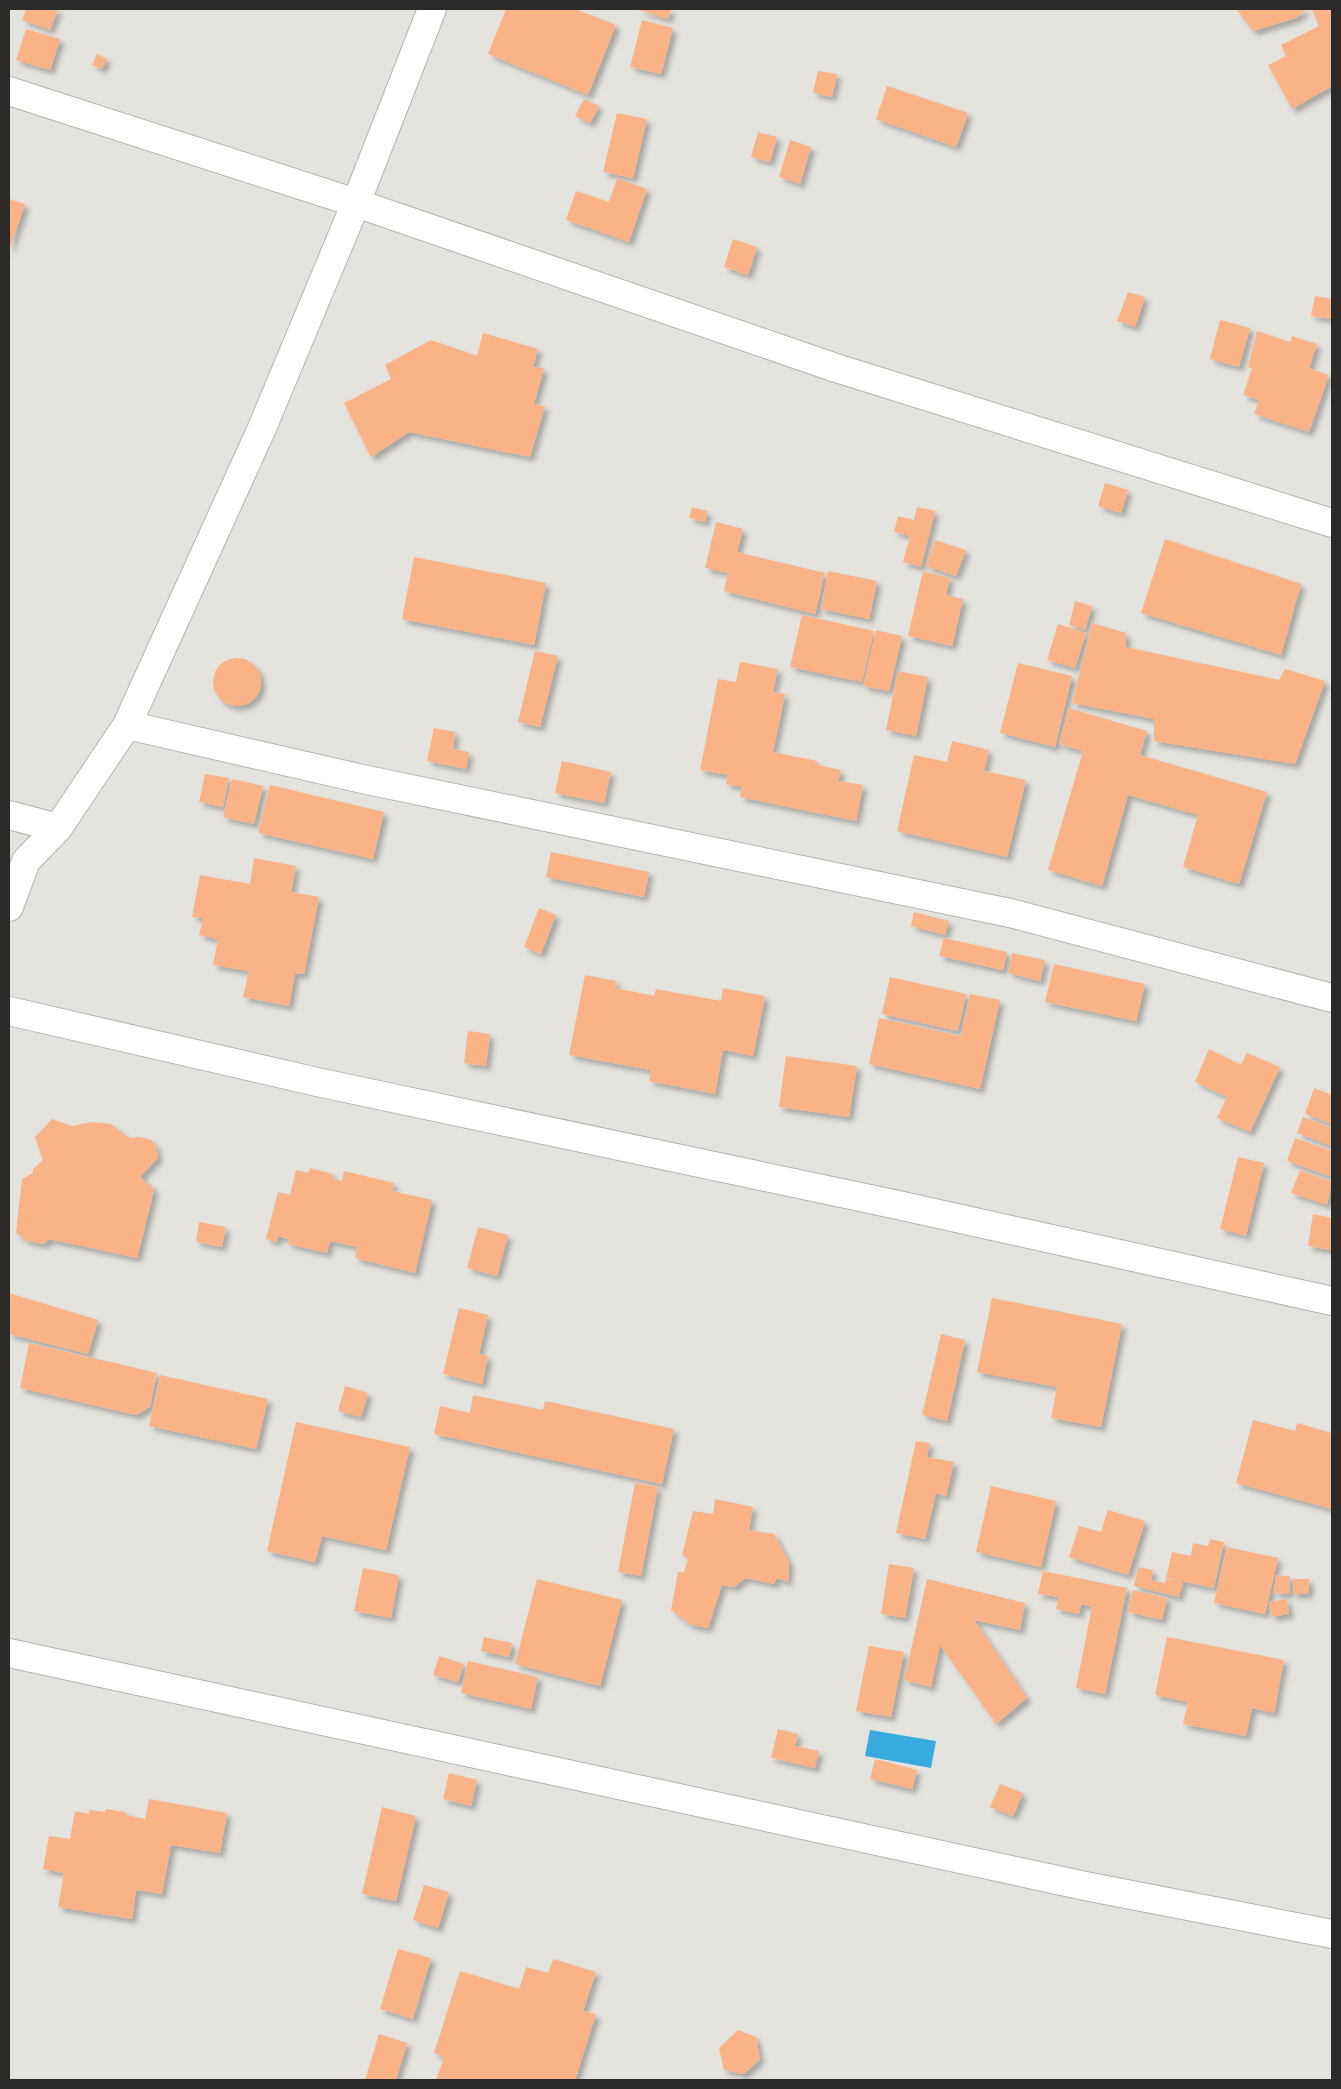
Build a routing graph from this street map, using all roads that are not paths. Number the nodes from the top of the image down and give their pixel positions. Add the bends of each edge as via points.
1 (432, 9) edge
2 (9, 92) edge
3 (356, 203) junction
4 (1332, 523) edge
5 (127, 725) junction
6 (9, 815) edge
7 (58, 828) junction
8 (9, 907) edge
9 (1332, 998) edge
10 (9, 1011) edge
11 (1332, 1301) edge
12 (9, 1653) edge
13 (1332, 1934) edge

1 - 3 street
2 - 3 street
3 - 4 street via 836,368
3 - 5 street via 262,428
5 - 7 street
5 - 9 street via 367,780 1010,913
6 - 7 street
7 - 8 street via 26,861
10 - 11 street via 317,1082
12 - 13 street via 1085,1886

